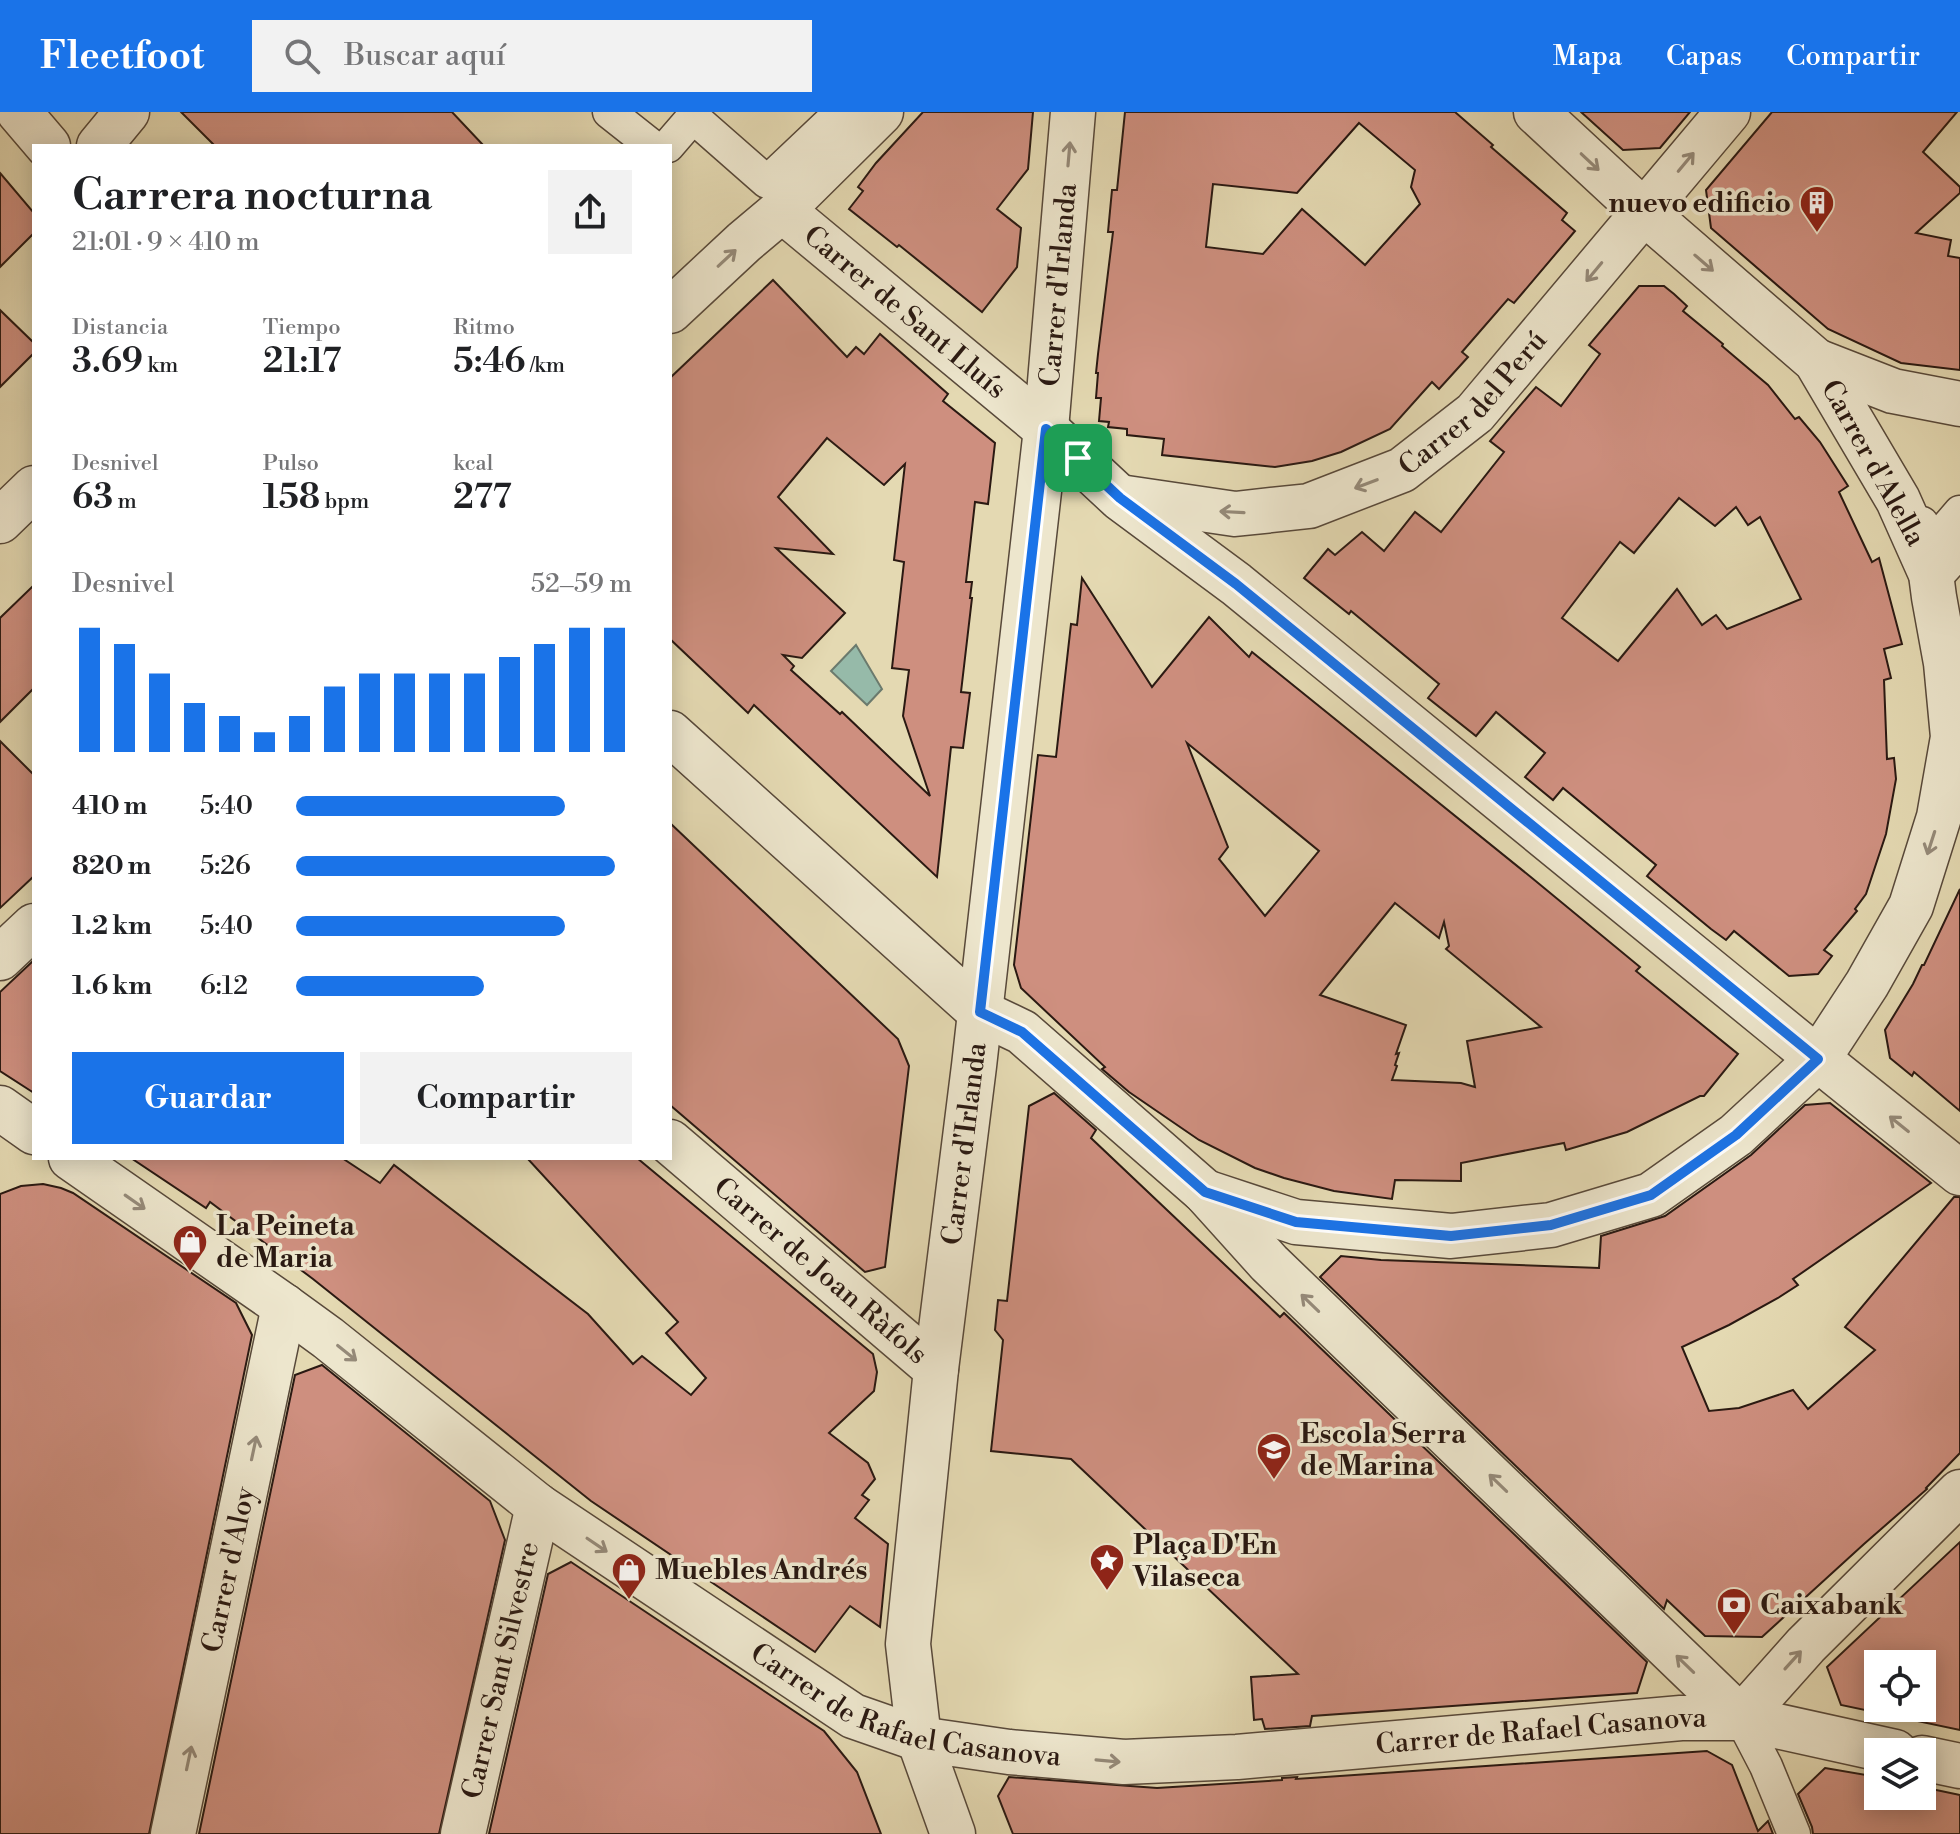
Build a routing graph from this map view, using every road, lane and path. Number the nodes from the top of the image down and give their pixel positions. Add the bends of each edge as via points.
1 (19, 112) edge
2 (127, 112) edge
3 (609, 112) edge
4 (841, 112) edge
5 (881, 112) edge
6 (1073, 112) edge
7 (1536, 112) edge
8 (1728, 112) edge
9 (46, 144) edge
10 (101, 144) edge
11 (649, 144) edge
12 (670, 144) edge
13 (782, 210) junction
14 (1645, 213) junction
15 (672, 309) edge
16 (1816, 361) junction
17 (1960, 404) edge
18 (1960, 414) edge
19 (1046, 429) junction
20 (32, 490) edge
21 (1120, 498) junction
22 (1960, 512) edge
23 (0, 521) edge
24 (1960, 542) edge
25 (1931, 574) junction
26 (672, 735) edge
27 (32, 928) edge
28 (0, 958) edge
29 (980, 1012) junction
30 (1818, 1059) junction
31 (0, 1108) edge
32 (32, 1131) edge
33 (672, 1144) edge
34 (74, 1160) edge
35 (1960, 1173) edge
36 (1205, 1192) junction
37 (284, 1306) junction
38 (936, 1369) junction
39 (1960, 1492) edge
40 (538, 1506) junction
41 (1741, 1718) junction
42 (919, 1739) junction
43 (1864, 1745) edge
44 (1936, 1761) edge
45 (1960, 1766) edge
46 (173, 1834) edge
47 (463, 1834) edge
48 (953, 1834) edge
49 (1794, 1834) edge

1 - 9 street
2 - 10 street
3 - 11 street
4 - 12 street via 767,182 693,117
5 - 13 street
19 -> 6 street, Carrer d'Irlanda
7 -> 14 street, Carrer d'Alella
14 -> 8 street, Carrer del Perú
15 -> 13 street
13 - 19 street, Carrer de Sant Lluís
14 -> 16 street, Carrer d'Alella
14 -> 21 street, Carrer del Perú via 1475,413 1402,470 1309,506 1235,514
16 - 17 street, Carrer d'Alella via 1893,391
16 - 25 street, Carrer d'Alella via 1898,500
18 - 22 street via 1870,398 1863,404 1927,534 1941,534
19 - 21 street, Carrer de Sant Lluís
19 - 29 street, Carrer d'Irlanda
20 - 23 street
21 - 30 street, Carrer de Sant Lluís via 1236,584
24 - 25 street
25 -> 30 street, Carrer d'Alella via 1953,737 1939,817 1911,906
26 - 29 street
27 - 28 street
29 - 36 street via 1022,1032
29 - 38 street, Carrer d'Irlanda
35 -> 30 street, Carrer de Sant Lluís
30 - 36 street, Carrer d'Alella via 1736,1135 1651,1195 1551,1225 1451,1236 1327,1225 1296,1222
31 - 32 street
33 - 38 street, Carrer de Joan Ràfols
34 -> 37 street, Carrer de Rafael Casanova
41 -> 36 street via 1269,1263
37 -> 40 street, Carrer de Rafael Casanova
46 -> 37 street, Carrer d'Aloy
38 - 42 street, Carrer d'Irlanda via 908,1644
41 -> 39 street via 1806,1645
40 -> 42 street, Carrer de Rafael Casanova via 853,1716
40 - 47 street, Carrer Sant Silvestre
42 -> 41 street, Carrer de Rafael Casanova via 1124,1762 1681,1718
41 - 43 street, Carrer de Rafael Casanova
41 - 49 street
42 - 48 street, Carrer d'Irlanda
44 - 45 street

